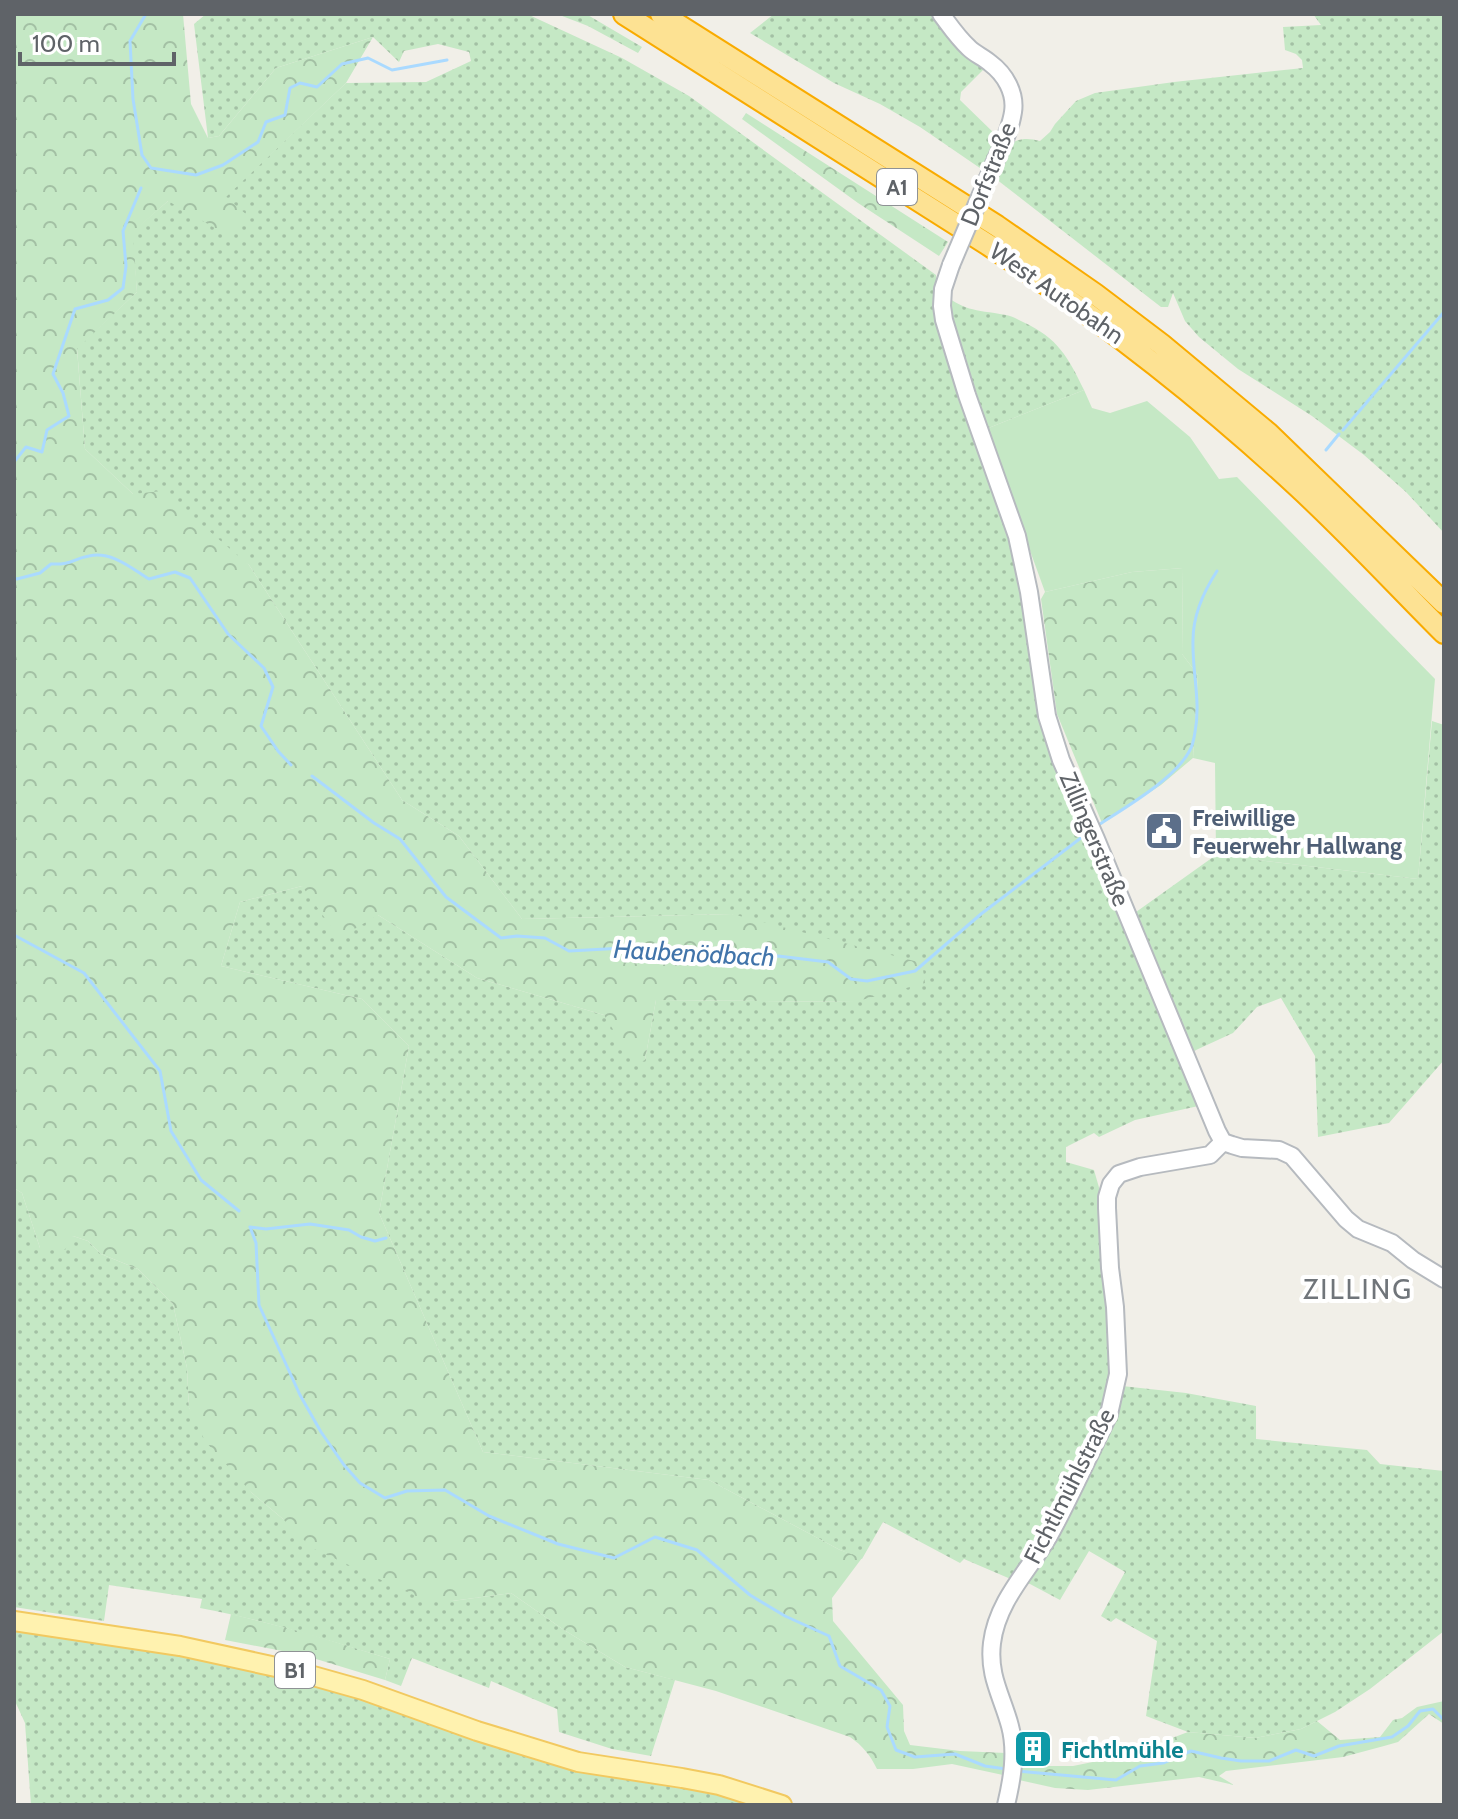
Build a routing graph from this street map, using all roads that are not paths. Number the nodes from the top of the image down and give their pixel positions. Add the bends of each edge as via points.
1 (624, 14) edge
2 (661, 14) edge
3 (941, 14) edge
4 (951, 265) joint
5 (1444, 603) edge
6 (1444, 633) edge
7 (1223, 1142) junction
8 (1444, 1279) edge
9 (14, 1621) edge
10 (782, 1805) edge
11 (1006, 1805) edge

1 - 6 highway, West Autobahn / A1 via 990,246 1132,346 1298,487
2 - 5 highway, West Autobahn / A1 via 997,226 1106,302 1268,433
3 - 4 street, Dorfstraße, bridge via 959,39 1008,82 1014,111
4 - 7 street, Zillingerstraße via 943,289 944,320 1017,536 1047,716
7 - 8 street via 1292,1156 1358,1229 1392,1243
7 - 11 street, Fichtlmühlstraße via 1210,1155 1140,1167 1119,1174 1111,1184 1107,1208 1118,1374 1114,1396 1048,1537 1003,1607 992,1641 992,1670 1013,1740
9 - 10 main road, B1 via 180,1646 299,1672 578,1762 719,1785

